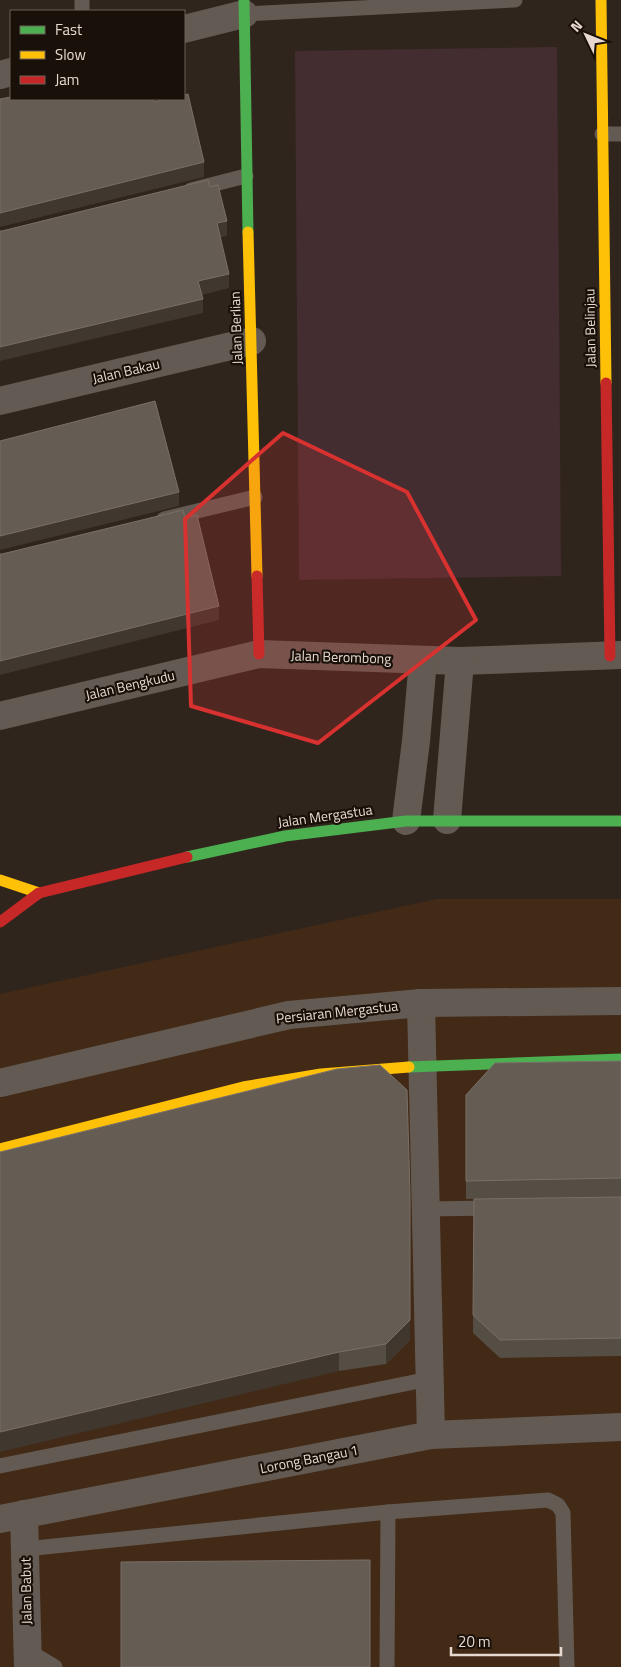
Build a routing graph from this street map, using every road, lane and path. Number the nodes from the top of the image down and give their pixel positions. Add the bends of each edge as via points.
1 (515, 0) edge
2 (600, 0) edge
3 (423, 2) edge
4 (244, 7) edge
5 (185, 29) edge
6 (602, 134) junction
7 (621, 134) edge
8 (246, 176) junction
9 (180, 193) edge
10 (252, 341) junction
11 (0, 401) edge
12 (255, 497) junction
13 (151, 523) edge
14 (259, 654) junction
15 (616, 655) edge
16 (423, 660) junction
17 (460, 661) junction
18 (0, 716) edge
19 (447, 820) junction
20 (406, 821) junction
21 (621, 821) edge
22 (0, 880) edge
23 (39, 893) junction
24 (0, 922) edge
25 (621, 1001) edge
26 (421, 1003) junction
27 (621, 1059) edge
28 (423, 1066) junction
29 (0, 1084) edge
30 (0, 1149) edge
31 (504, 1208) edge
32 (426, 1209) junction
33 (429, 1379) junction
34 (621, 1427) edge
35 (431, 1435) junction
36 (0, 1466) edge
37 (388, 1512) junction
38 (12, 1517) edge
39 (25, 1549) junction
40 (28, 1658) edge
41 (55, 1667) edge
42 (387, 1667) edge
43 (567, 1667) edge

1 - 3 lane
2 - 6 street, Jalan Belinjau
3 - 4 lane
4 - 5 street
4 - 8 street, Jalan Berlian
6 - 7 lane
6 - 15 street, Jalan Belinjau
8 - 9 lane
8 - 10 street, Jalan Berlian
10 - 11 street, Jalan Bakau
10 - 12 street, Jalan Berlian
12 - 13 lane
12 - 14 street, Jalan Berlian
14 - 16 street, Jalan Berombong
14 - 18 street, Jalan Bengkudu
15 - 17 street, Jalan Berombong
16 - 17 street, Jalan Berombong
16 - 20 street
17 - 19 street
19 - 20 street, Jalan Mergastua
19 - 21 street, Jalan Mergastua
20 - 23 street, Jalan Mergastua via 285,836
22 - 23 street
23 - 24 street, Jalan Mergastua
25 - 26 street, Persiaran Mergastua
26 - 28 street
26 - 29 street, Persiaran Mergastua via 289,1015
27 - 28 street
28 - 30 street via 321,1074 243,1087
28 - 32 street
31 - 32 lane
32 - 33 street
33 - 35 street
33 - 36 lane
34 - 35 street, Lorong Bangau 1
35 - 38 street, Lorong Bangau 1
37 - 39 lane
37 - 42 lane
37 - 43 lane via 548,1500 558,1505 563,1514
38 - 39 street, Jalan Babut
39 - 40 street, Jalan Babut
40 - 41 lane

